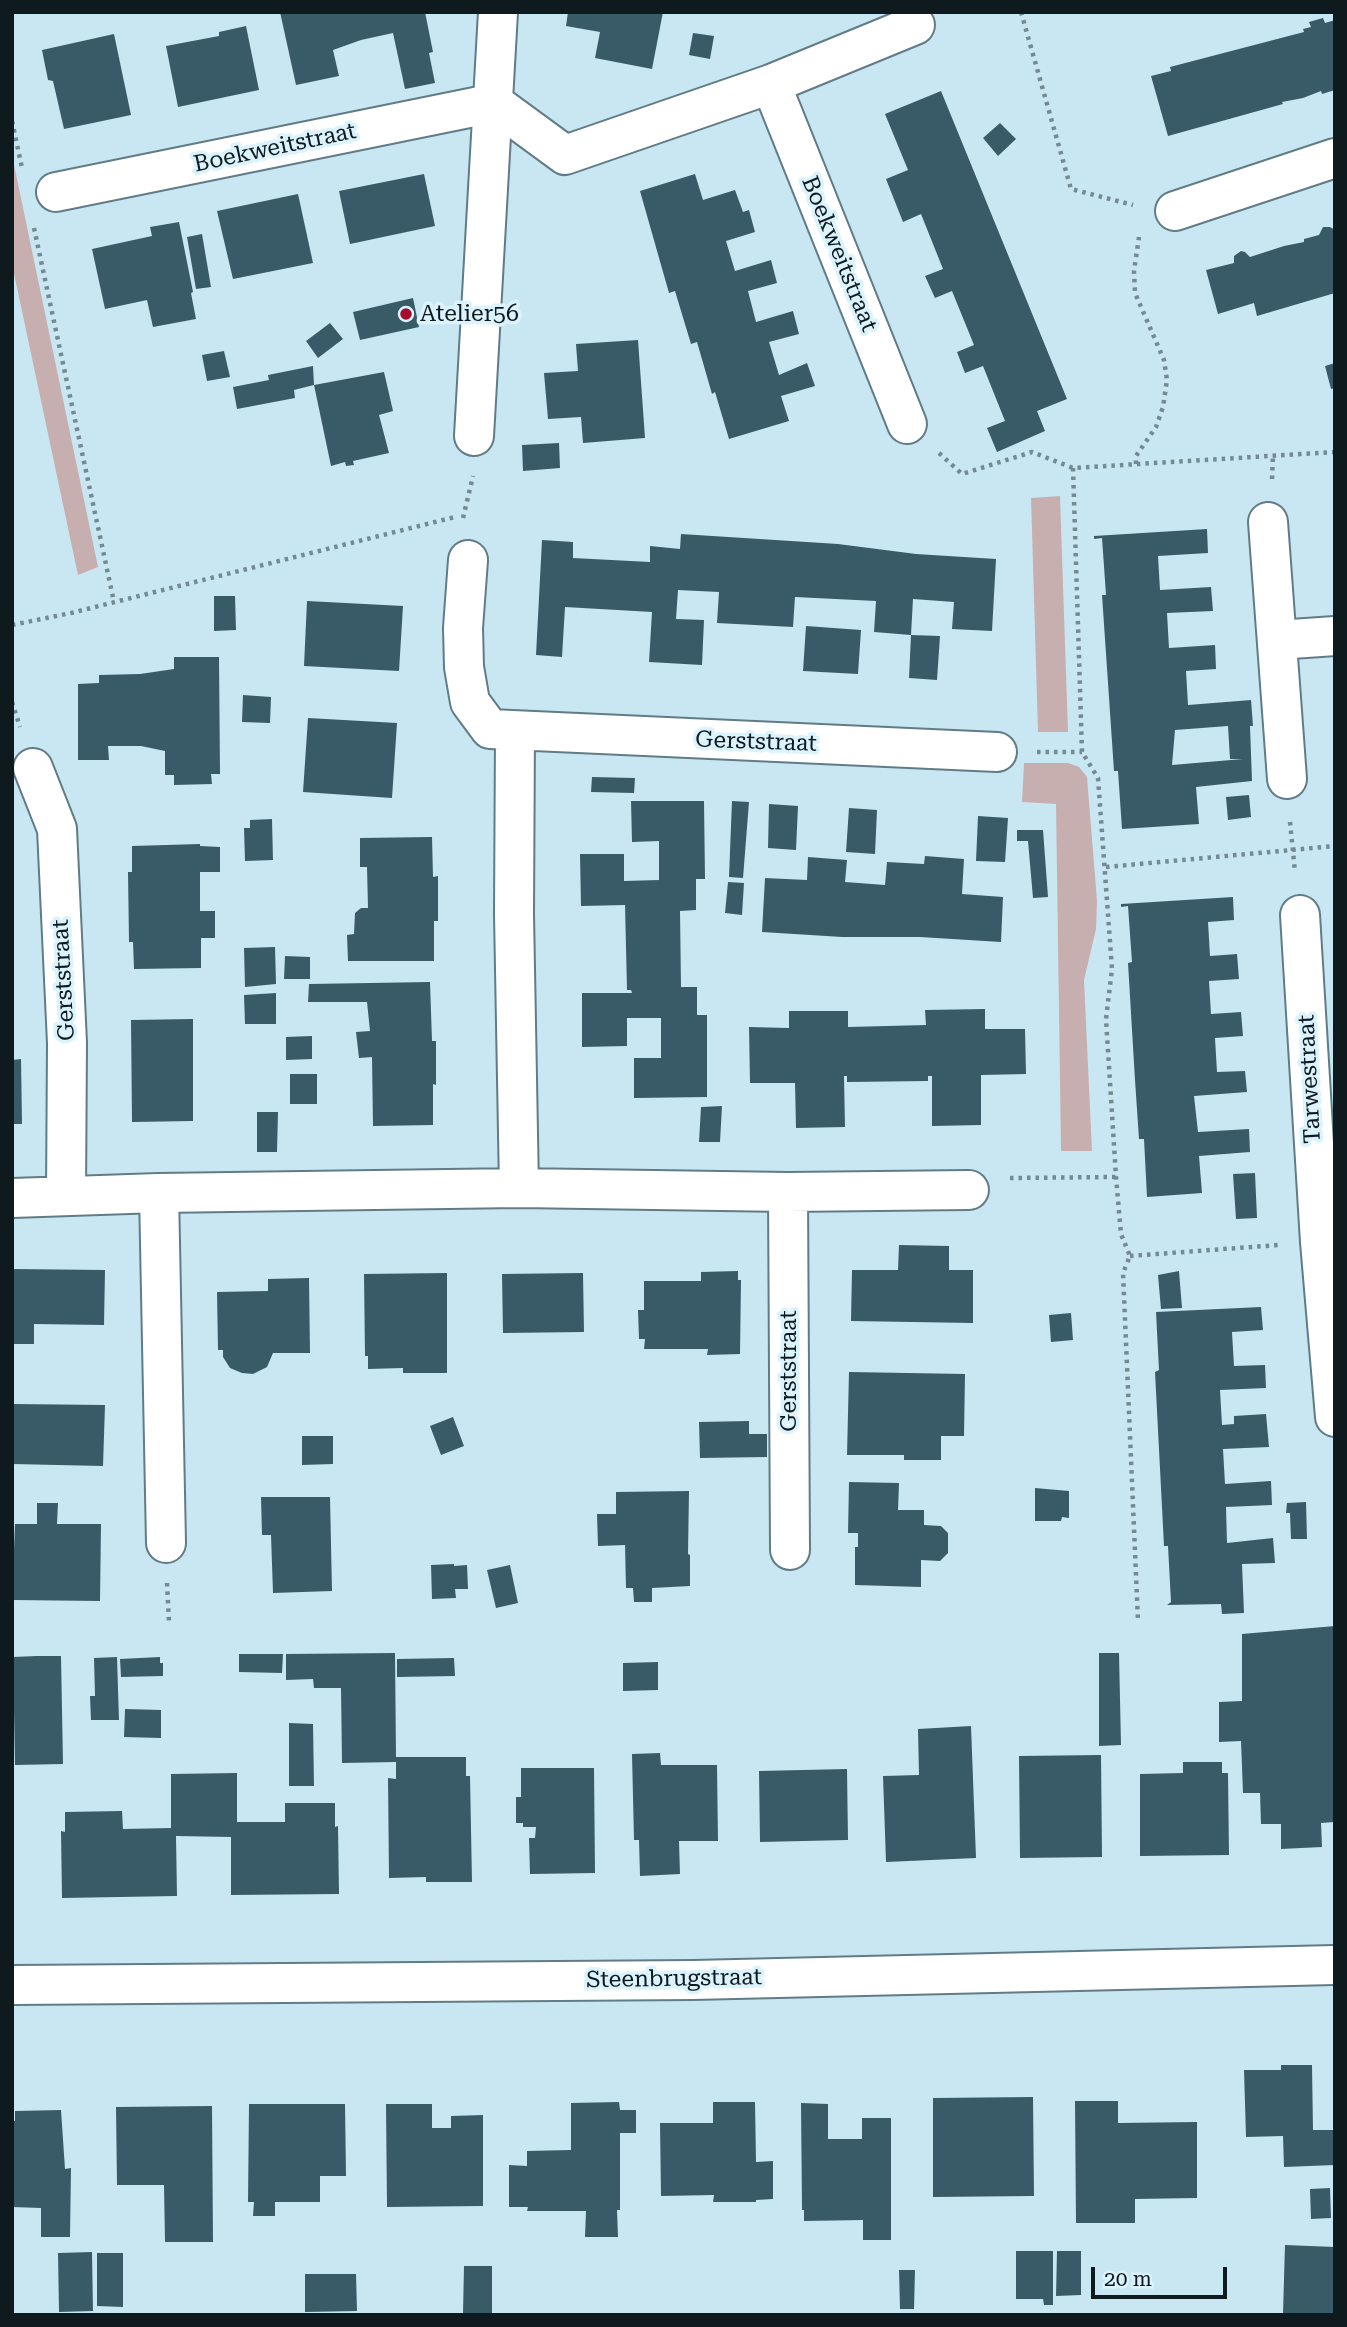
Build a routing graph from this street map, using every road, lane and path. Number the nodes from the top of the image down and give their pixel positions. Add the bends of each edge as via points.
1 (498, 12) edge
2 (1021, 12) edge
3 (915, 25) dead end
4 (771, 84) junction
5 (494, 103) junction
6 (12, 121) edge
7 (1335, 158) edge
8 (22, 171) dead end
9 (56, 192) dead end
10 (1159, 209) junction
11 (33, 223) dead end
12 (907, 424) joint
13 (474, 436) dead end
14 (1335, 452) edge
15 (1136, 464) junction
16 (1073, 468) junction
17 (463, 518) dead end
18 (1268, 522) dead end
19 (468, 560) dead end
20 (114, 602) junction
21 (12, 625) edge
22 (1335, 636) edge
23 (1277, 640) junction
24 (515, 732) junction
25 (997, 752) dead end
26 (33, 768) dead end
27 (1287, 779) joint
28 (1335, 846) edge
29 (1292, 851) junction
30 (1106, 867) junction
31 (1300, 915) joint
32 (1116, 1177) junction
33 (519, 1188) junction
34 (969, 1190) joint
35 (788, 1192) junction
36 (159, 1193) junction
37 (66, 1196) junction
38 (12, 1198) edge
39 (1328, 1242) edge
40 (1130, 1256) junction
41 (1335, 1417) edge
42 (166, 1543) dead end
43 (790, 1550) dead end
44 (1138, 1621) dead end
45 (1335, 1965) edge
46 (12, 1985) edge

1 - 5 street
2 - 10 path via 1071,189
3 - 4 street
4 - 5 street via 565,155
4 - 12 street, Boekweitstraat
5 - 9 street, Boekweitstraat
5 - 13 street
6 - 8 path
7 - 10 street
10 - 15 path via 1134,271 1135,293 1164,360 1167,380 1156,427 1136,456
11 - 20 path
12 - 16 path via 962,474 1032,452
14 - 15 path
15 - 16 path
16 - 30 path via 1082,752 1098,778
17 - 20 path
18 - 23 street
19 - 24 street, Gerststraat via 463,628 470,702 490,729
20 - 21 path
22 - 23 street
23 - 27 street
24 - 25 street, Gerststraat
24 - 33 street
26 - 37 street, Gerststraat via 57,829 67,1043
27 - 29 path
28 - 29 path
29 - 30 path
29 - 31 path
30 - 32 path via 1112,969 1106,1019
31 - 39 street, Tarwestraat
32 - 34 path via 996,1178
32 - 40 path via 1121,1234
33 - 35 street
33 - 36 street
34 - 35 street
35 - 43 street, Gerststraat
36 - 37 street
36 - 42 street
37 - 38 street
39 - 40 path
39 - 41 street, Tarwestraat
40 - 44 path via 1123,1273
45 - 46 street, Steenbrugstraat via 692,1980

